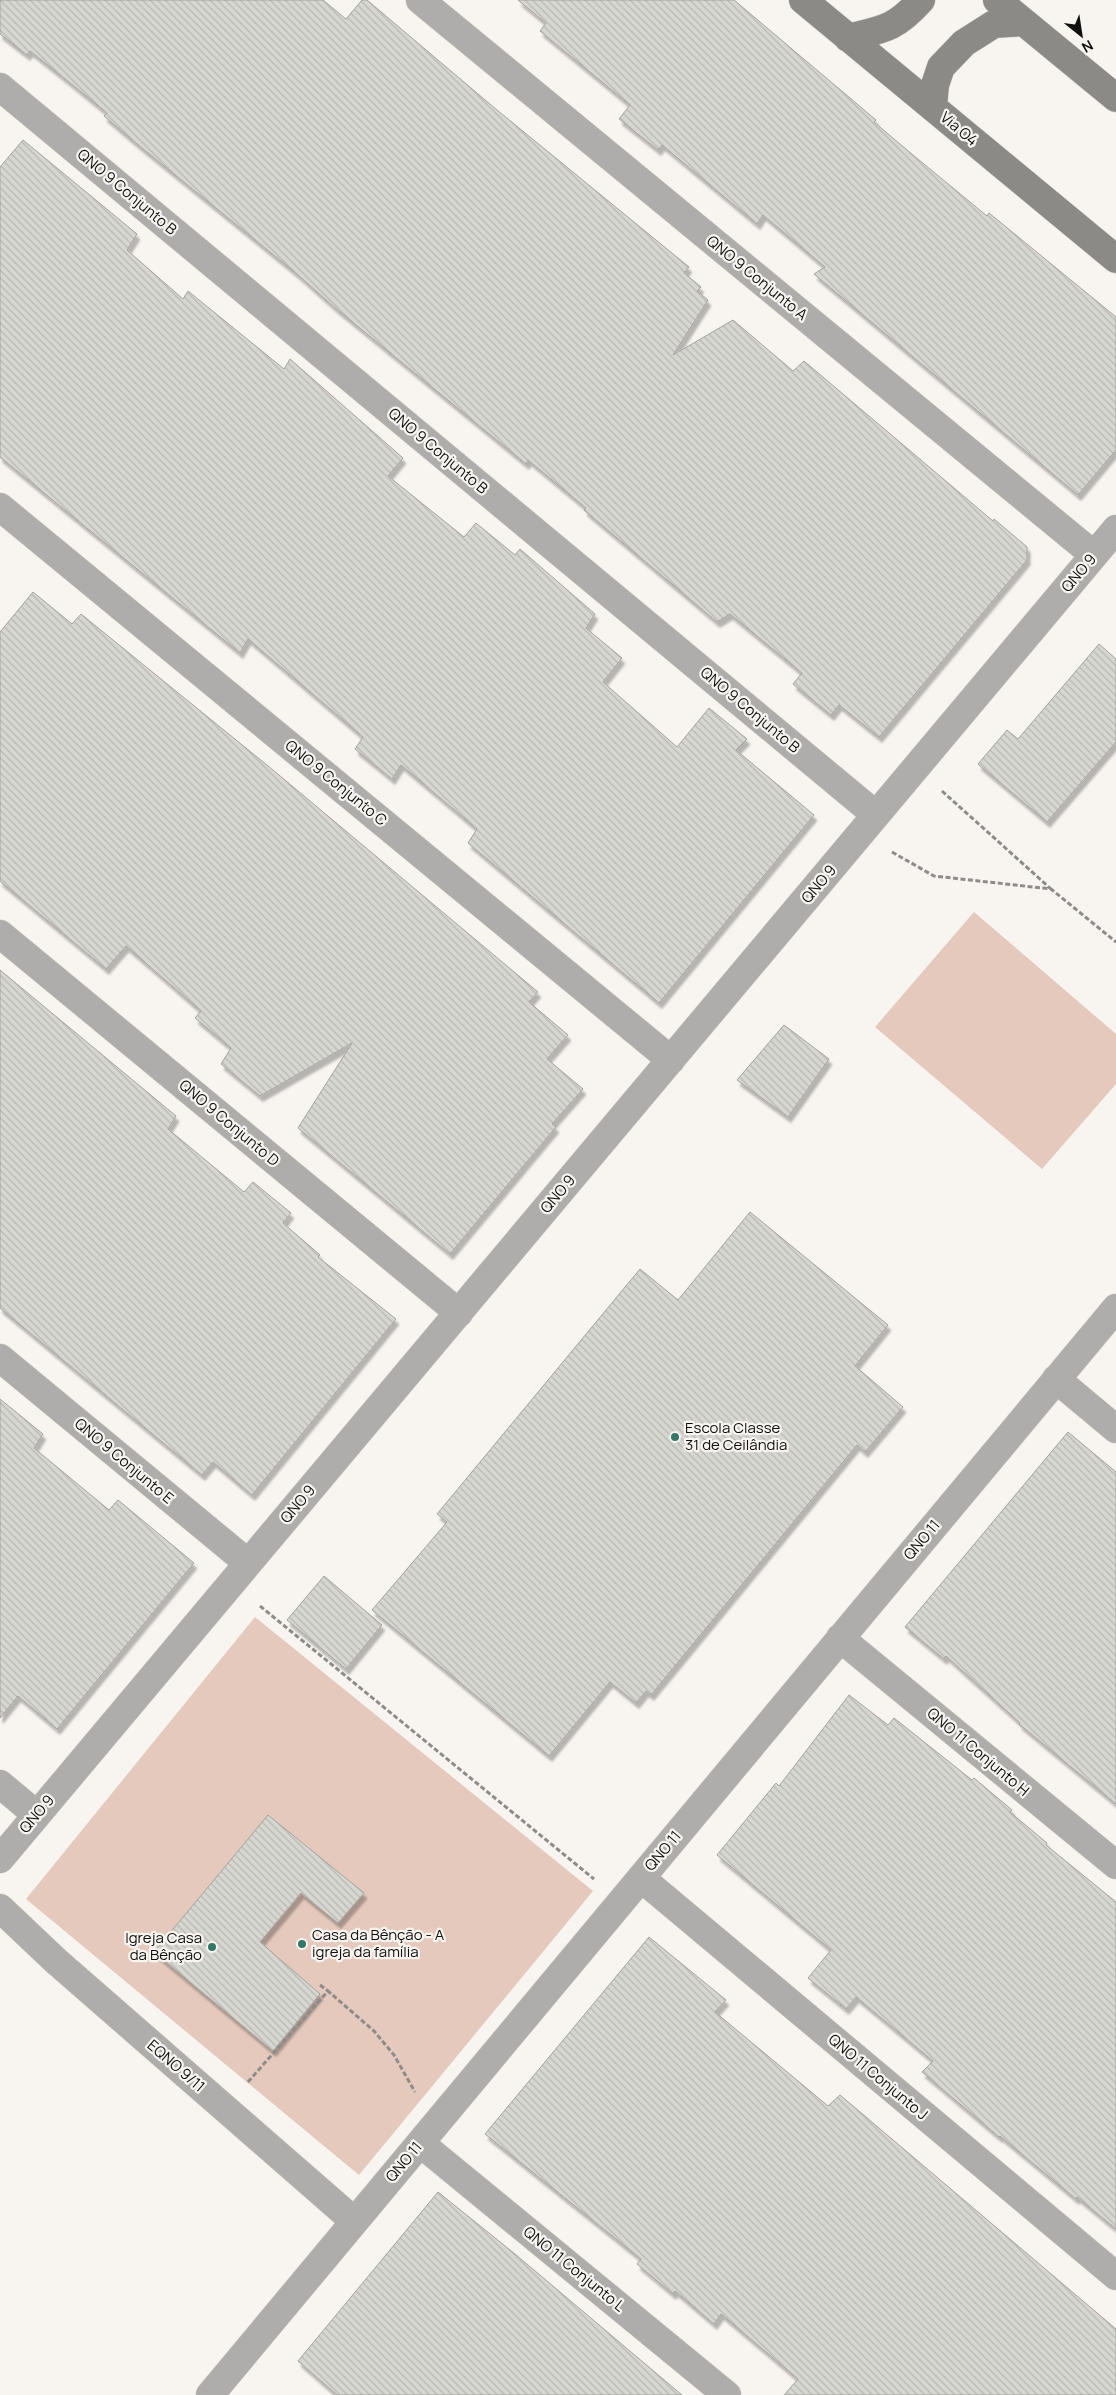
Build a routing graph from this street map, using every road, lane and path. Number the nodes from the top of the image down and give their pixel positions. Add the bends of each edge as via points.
1 (420, 0) edge
2 (803, 0) edge
3 (921, 0) edge
4 (997, 0) edge
5 (1023, 22) junction
6 (848, 38) junction
7 (0, 87) edge
8 (1116, 98) edge
9 (933, 108) junction
10 (1116, 259) edge
11 (0, 507) edge
12 (1116, 529) edge
13 (1094, 555) junction
14 (916, 768) junction
15 (868, 825) junction
16 (1051, 890) junction
17 (0, 934) edge
18 (1116, 942) edge
19 (671, 1060) junction
20 (1116, 1308) edge
21 (459, 1313) junction
22 (0, 1358) edge
23 (1056, 1380) junction
24 (1116, 1429) edge
25 (240, 1574) junction
26 (840, 1638) junction
27 (0, 1784) edge
28 (37, 1814) junction
29 (0, 1859) edge
30 (1116, 1866) edge
31 (640, 1878) junction
32 (622, 1901) junction
33 (0, 1908) edge
34 (320, 1985) dead end
35 (328, 1991) junction
36 (224, 2108) junction
37 (427, 2134) junction
38 (354, 2221) junction
39 (1116, 2276) edge
40 (215, 2393) edge
41 (727, 2395) edge

1 - 13 street, QNO 9 Conjunto A
2 - 6 main road, Via O4
3 - 6 main road via 907,16 889,28
4 - 5 main road
5 - 8 main road
5 - 9 main road via 994,24 964,43 941,67
6 - 9 main road, Via O4
7 - 15 street, QNO 9 Conjunto B
9 - 10 main road, Via O4
11 - 19 street, QNO 9 Conjunto C
12 - 13 street, QNO 9
13 - 14 street, QNO 9
14 - 15 street, QNO 9
14 - 16 path
15 - 16 path via 934,876
15 - 19 street, QNO 9
16 - 18 path
17 - 21 street, QNO 9 Conjunto D
19 - 21 street, QNO 9
20 - 23 street, QNO 11
21 - 25 street, QNO 9
22 - 25 street, QNO 9 Conjunto E
23 - 24 street
23 - 26 street, QNO 11
25 - 28 street, QNO 9
25 - 32 path
26 - 30 street, QNO 11 Conjunto H
26 - 31 street, QNO 11
27 - 28 street
28 - 29 street, QNO 9
31 - 32 street, QNO 11
31 - 39 street, QNO 11 Conjunto J
32 - 37 street, QNO 11
33 - 36 street, EQNO 9/11
34 - 35 path
35 - 36 path
35 - 37 path via 374,2031 394,2055
36 - 38 street, EQNO 9/11
37 - 38 street, QNO 11
37 - 41 street, QNO 11 Conjunto L
38 - 40 street, QNO 11

